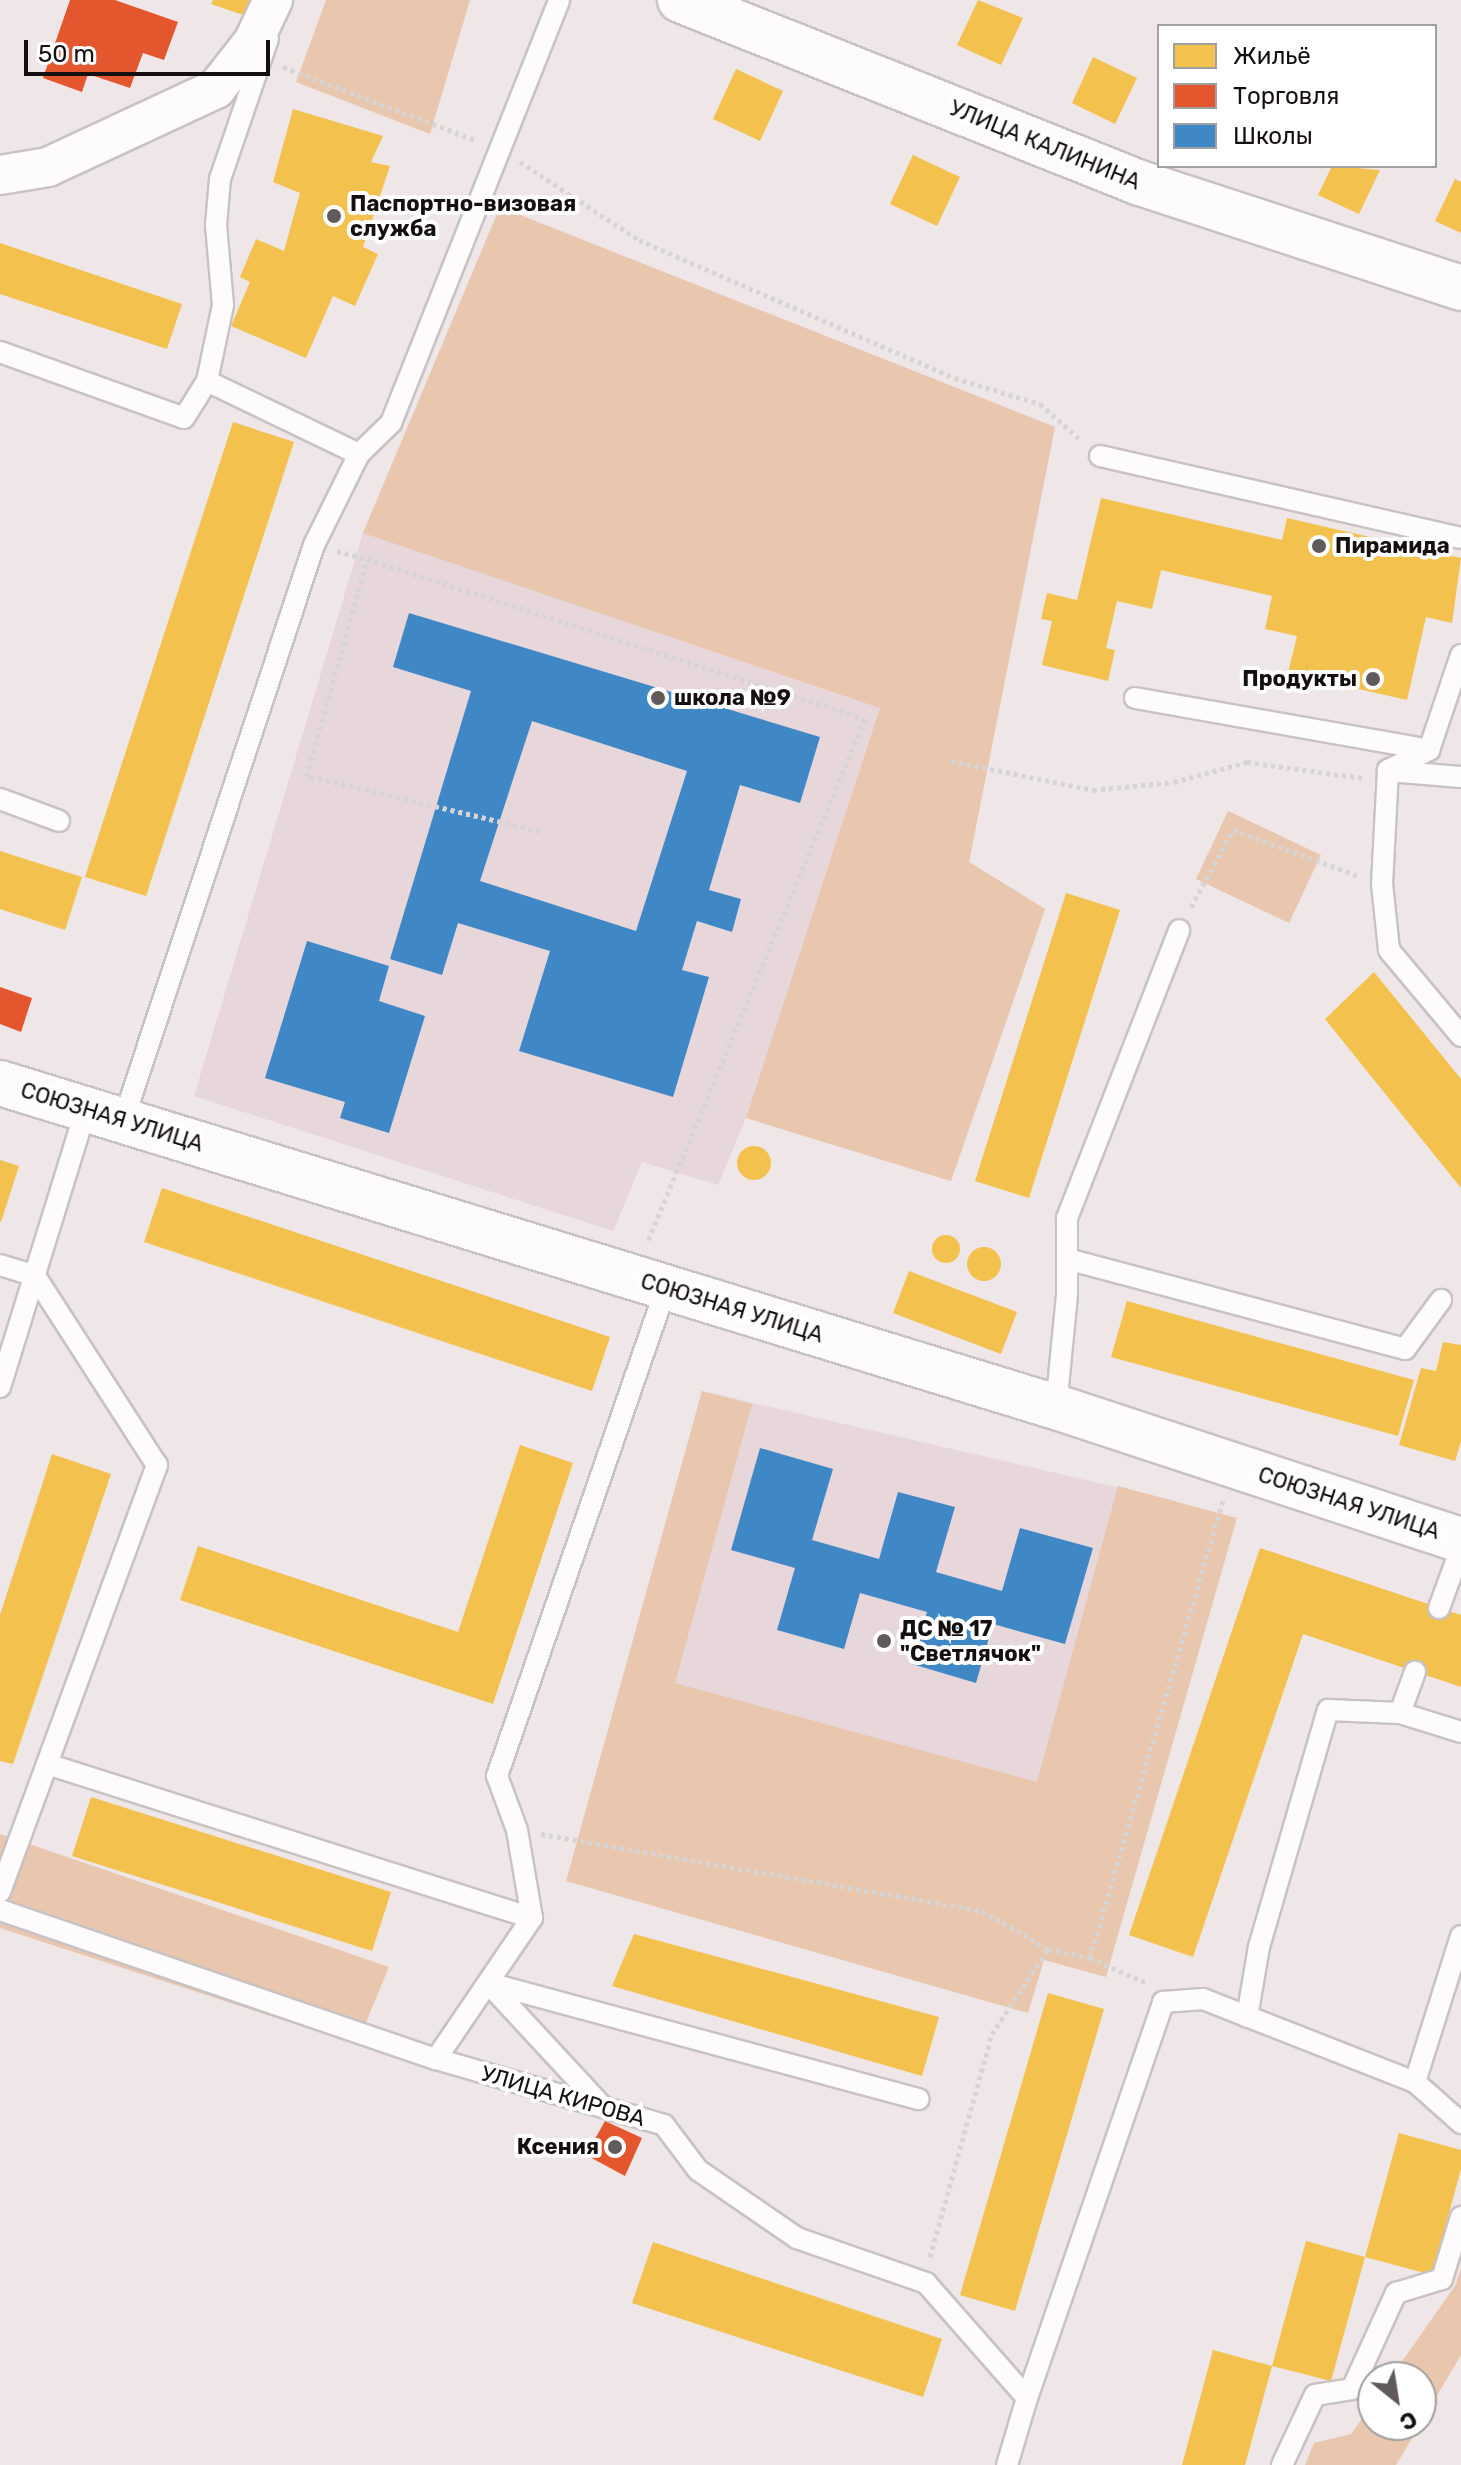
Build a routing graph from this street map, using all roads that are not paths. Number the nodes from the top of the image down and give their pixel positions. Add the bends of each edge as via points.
1 (273, 0) edge
2 (281, 0) edge
3 (559, 0) edge
4 (680, 0) edge
5 (0, 175) edge
6 (1461, 288) edge
7 (0, 352) edge
8 (207, 381) junction
9 (359, 454) junction
10 (1100, 456) road end
11 (1461, 538) edge
12 (1461, 655) edge
13 (1135, 698) dead end
14 (1429, 750) junction
15 (1387, 776) junction
16 (1461, 777) edge
17 (0, 799) edge
18 (59, 821) dead end
19 (1179, 930) road end
20 (1461, 1036) edge
21 (0, 1083) edge
22 (105, 1115) junction
23 (1067, 1259) junction
24 (0, 1265) edge
25 (35, 1276) junction
26 (650, 1283) junction
27 (1441, 1300) dead end
28 (0, 1387) edge
29 (1056, 1407) junction
30 (1461, 1540) edge
31 (1461, 1548) edge
32 (1439, 1608) dead end
33 (1415, 1672) dead end
34 (1400, 1713) junction
35 (1461, 1732) edge
36 (47, 1764) junction
37 (0, 1892) edge
38 (0, 1910) edge
39 (532, 1918) junction
40 (1461, 1936) edge
41 (488, 1983) junction
42 (1247, 2017) junction
43 (436, 2059) junction
44 (1415, 2082) junction
45 (919, 2099) dead end
46 (604, 2109) junction
47 (1461, 2123) edge
48 (1461, 2217) edge
49 (1027, 2398) junction
50 (1007, 2465) edge
51 (1282, 2465) edge

1 - 5 street via 253,42 216,89 48,167
2 - 8 lane via 220,179 216,225 223,305
3 - 9 lane via 391,423
4 - 6 street, УЛИЦА КАЛИНИНА via 1140,183
7 - 8 lane via 184,418
8 - 9 lane
9 - 22 lane via 314,545
10 - 11 lane
12 - 14 lane
13 - 14 lane
14 - 15 lane
15 - 16 lane
15 - 20 lane via 1382,884 1389,950
17 - 18 lane
19 - 23 lane via 1067,1218
21 - 22 street, СОЮЗНАЯ УЛИЦА
22 - 25 lane
22 - 26 street, СОЮЗНАЯ УЛИЦА
23 - 27 lane via 1405,1349
23 - 29 lane
24 - 25 lane
25 - 28 lane
25 - 36 lane via 157,1465
26 - 29 street, СОЮЗНАЯ УЛИЦА
26 - 39 lane via 497,1776 517,1830
29 - 30 street, СОЮЗНАЯ УЛИЦА
31 - 32 lane
33 - 34 lane
34 - 35 lane
34 - 42 lane via 1328,1710 1263,1932
36 - 37 lane
36 - 39 lane
38 - 43 lane, УЛИЦА КИРОВА
39 - 41 lane
40 - 44 lane
41 - 43 lane
41 - 45 lane
41 - 46 lane
42 - 44 lane
42 - 49 lane via 1203,1999 1163,2002
43 - 46 lane, УЛИЦА КИРОВА
44 - 47 lane
46 - 49 lane, УЛИЦА КИРОВА via 664,2125 698,2170 797,2238 926,2283
48 - 51 lane via 1442,2279 1396,2293 1352,2389 1315,2395
49 - 50 lane

